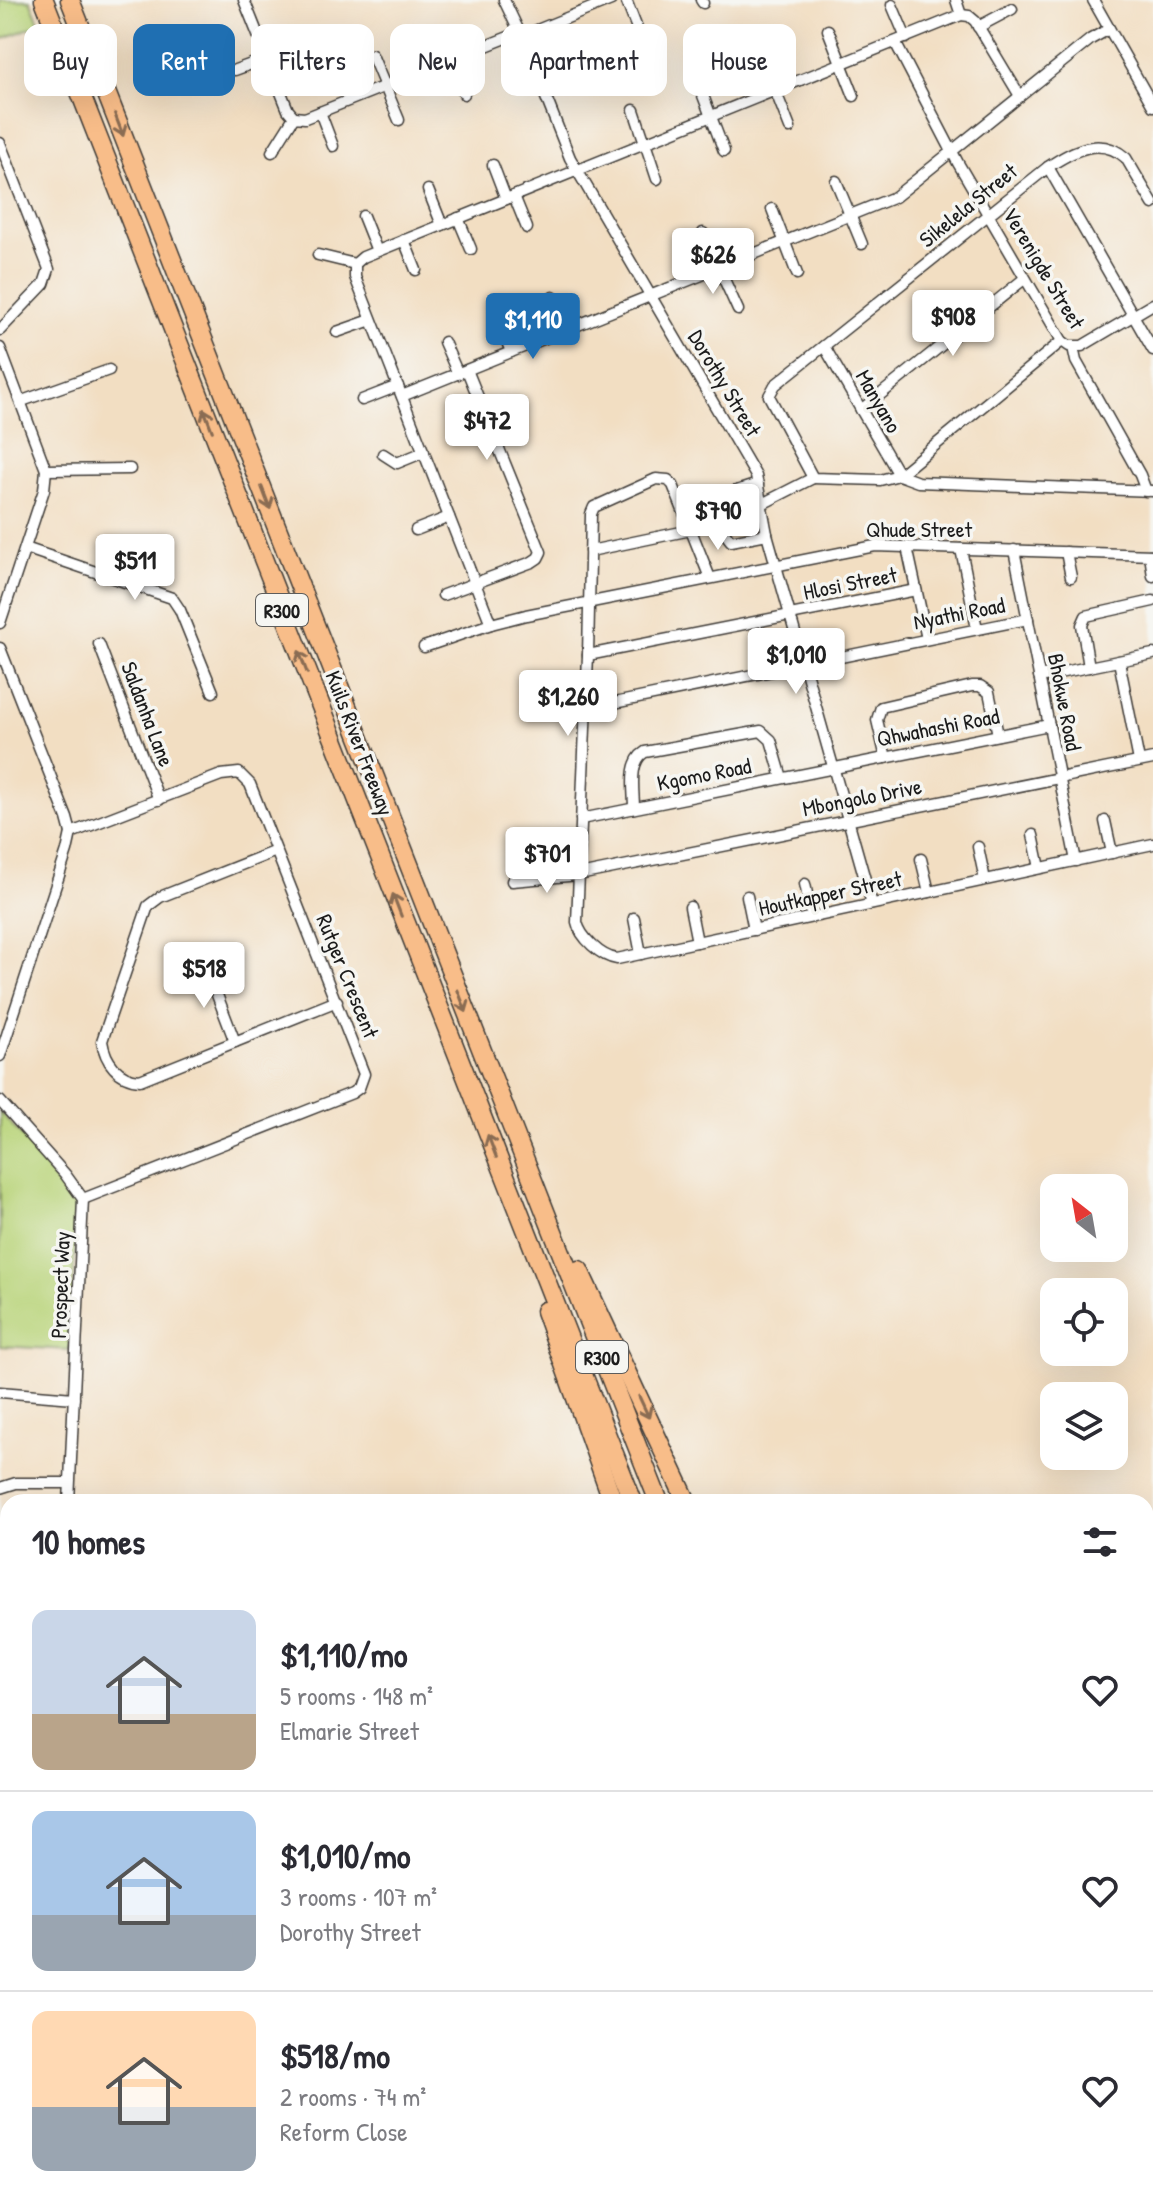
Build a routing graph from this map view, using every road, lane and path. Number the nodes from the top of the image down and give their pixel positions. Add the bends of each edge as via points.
1 (44, 0) edge
2 (70, 0) edge
3 (244, 0) edge
4 (504, 0) edge
5 (611, 0) edge
6 (626, 0) edge
7 (956, 0) edge
8 (1093, 0) edge
9 (892, 5) dead end
10 (581, 6) edge
11 (1012, 9) dead end
12 (961, 15) junction
13 (254, 24) edge
14 (515, 24) edge
15 (541, 24) edge
16 (635, 24) edge
17 (978, 27) junction
18 (1109, 29) junction
19 (828, 30) dead end
20 (906, 38) junction
21 (895, 42) junction
22 (374, 60) edge
23 (251, 64) edge
24 (841, 64) junction
25 (235, 70) dead end
26 (796, 82) edge
27 (390, 84) edge
28 (385, 86) junction
29 (282, 96) edge
30 (546, 96) edge
31 (703, 96) edge
32 (763, 96) edge
33 (777, 96) edge
34 (854, 96) dead end
35 (1020, 96) junction
36 (1153, 106) edge
37 (634, 110) dead end
38 (320, 112) junction
39 (294, 117) junction
40 (711, 117) junction
41 (399, 120) dead end
42 (790, 128) dead end
43 (0, 143) edge
44 (645, 144) junction
45 (333, 146) dead end
46 (952, 150) junction
47 (724, 151) dead end
48 (272, 152) dead end
49 (493, 165) dead end
50 (1048, 167) junction
51 (578, 171) junction
52 (657, 179) dead end
53 (836, 181) dead end
54 (428, 190) dead end
55 (510, 198) junction
56 (1153, 204) edge
57 (772, 209) dead end
58 (988, 214) junction
59 (850, 215) junction
60 (363, 216) dead end
61 (458, 218) junction
62 (442, 225) junction
63 (527, 228) dead end
64 (703, 233) dead end
65 (404, 240) junction
66 (784, 241) junction
67 (862, 244) dead end
68 (471, 249) dead end
69 (377, 251) junction
70 (318, 255) dead end
71 (355, 264) junction
72 (719, 268) junction
73 (416, 270) dead end
74 (797, 274) dead end
75 (1024, 279) junction
76 (651, 295) junction
77 (553, 297) dead end
78 (1153, 304) edge
79 (738, 310) dead end
80 (1133, 316) junction
81 (498, 319) dead end
82 (371, 320) junction
83 (567, 329) junction
84 (0, 330) edge
85 (337, 332) dead end
86 (1062, 341) junction
87 (444, 342) dead end
88 (824, 346) junction
89 (1073, 347) junction
90 (0, 348) edge
91 (1153, 350) edge
92 (511, 352) junction
93 (109, 370) dead end
94 (462, 372) junction
95 (400, 391) junction
96 (362, 400) dead end
97 (22, 401) junction
98 (861, 410) junction
99 (424, 452) junction
100 (383, 454) dead end
101 (130, 469) dead end
102 (46, 470) junction
103 (899, 475) junction
104 (813, 478) junction
105 (758, 484) junction
106 (1149, 491) edge
107 (713, 498) junction
108 (700, 503) dead end
109 (762, 504) junction
110 (449, 517) junction
111 (416, 530) dead end
112 (691, 530) junction
113 (767, 534) junction
114 (907, 547) junction
115 (25, 548) junction
116 (961, 549) junction
117 (1014, 550) junction
118 (590, 551) junction
119 (1066, 552) junction
120 (1151, 555) edge
121 (777, 565) junction
122 (1153, 576) edge
123 (1071, 577) dead end
124 (710, 578) junction
125 (475, 583) junction
126 (916, 590) junction
127 (443, 595) dead end
128 (1153, 601) edge
129 (589, 602) junction
130 (791, 615) junction
131 (1028, 619) junction
132 (0, 623) edge
133 (491, 624) junction
134 (977, 629) junction
135 (927, 639) junction
136 (99, 644) dead end
137 (424, 647) dead end
138 (0, 648) edge
139 (1153, 654) edge
140 (588, 655) junction
141 (1119, 661) junction
142 (804, 665) junction
143 (1089, 667) junction
144 (1039, 677) junction
145 (213, 692) dead end
146 (586, 709) junction
147 (560, 714) dead end
148 (1049, 725) junction
149 (998, 735) junction
150 (886, 758) junction
151 (1153, 759) edge
152 (1139, 761) junction
153 (835, 768) junction
154 (1060, 777) junction
155 (782, 778) junction
156 (159, 800) junction
157 (634, 808) junction
158 (581, 819) junction
159 (849, 820) junction
160 (1105, 821) dead end
161 (71, 833) junction
162 (1033, 835) dead end
163 (1153, 844) edge
164 (978, 847) dead end
165 (276, 851) junction
166 (1112, 853) junction
167 (921, 859) dead end
168 (1076, 861) junction
169 (1040, 868) junction
170 (579, 875) junction
171 (985, 880) junction
172 (512, 881) dead end
173 (805, 884) dead end
174 (929, 892) junction
175 (747, 896) dead end
176 (872, 904) junction
177 (690, 907) dead end
178 (812, 917) junction
179 (634, 918) dead end
180 (754, 930) junction
181 (697, 942) junction
182 (641, 954) junction
183 (206, 966) dead end
184 (337, 1001) junction
185 (235, 1042) junction
186 (0, 1056) edge
187 (0, 1101) edge
188 (83, 1199) junction
189 (545, 1212) junction
190 (521, 1219) junction
191 (0, 1392) edge
192 (74, 1398) junction
193 (69, 1483) junction
194 (0, 1488) edge
195 (69, 1494) edge
196 (610, 1494) edge
197 (630, 1494) edge
198 (656, 1494) edge
199 (683, 1494) edge

190 -> 1 highway, Kuils River Freeway / R300
2 -> 189 highway, Kuils River Freeway / R300
3 - 13 street
4 - 14 street, Dorothy Street
5 - 10 street
6 - 16 street
7 - 12 street
8 - 18 street
9 - 20 street
10 - 15 street
11 - 17 street
12 - 17 street
12 - 20 street
17 - 35 street
18 - 35 street
18 - 36 street
19 - 24 street
20 - 21 street
21 - 24 street
21 - 46 street, Verenigde Street
22 - 28 street
23 - 25 street
24 - 26 street
24 - 34 street
27 - 28 street
28 - 38 street
28 - 41 street
29 - 39 street
30 - 51 street, Dorothy Street
31 - 40 street
32 - 40 street
33 - 42 street
35 - 46 street
37 - 44 street
38 - 39 street
38 - 45 street
39 - 48 street
40 - 44 street
40 - 47 street
43 - 84 street via 49,269 44,284
44 - 51 street
44 - 52 street
46 - 58 street, Verenigde Street
46 - 59 street via 900,194
49 - 55 street
50 - 56 street, Sikelela Street via 1083,147 1112,150 1126,158
50 - 58 street, Sikelela Street
50 - 80 street
51 - 55 street
51 - 76 street, Dorothy Street
53 - 59 street
54 - 62 street
55 - 61 street
55 - 63 street
57 - 66 street
58 - 75 street, Verenigde Street
58 - 88 street, Sikelela Street
59 - 66 street
59 - 67 street
60 - 69 street
61 - 62 street
61 - 68 street
62 - 65 street
64 - 72 street
65 - 69 street
65 - 73 street
66 - 72 street
66 - 74 street
69 - 71 street
70 - 71 street
71 - 82 street
72 - 76 street
72 - 79 street
75 - 86 street, Verenigde Street
75 - 98 street
76 - 83 street
76 - 105 street, Dorothy Street
77 - 83 street
78 - 80 street, Verenigde Street
80 - 89 street, Verenigde Street
80 - 91 street
81 - 92 street
82 - 85 street
82 - 95 street
83 - 92 street
86 - 89 street, Verenigde Street
86 - 103 street
87 - 94 street
88 - 98 street, Manyano
88 - 104 street, Sikelela Street via 769,396
89 - 106 street
90 - 97 street
92 - 94 street
93 - 97 street
94 - 95 street
94 - 125 street via 540,555
95 - 96 street
95 - 99 street
97 - 102 street
98 - 103 street, Manyano
99 - 100 street via 397,463
99 - 110 street
101 - 102 street
102 - 115 street
103 - 104 street via 880,480
103 - 106 street via 918,482
104 - 109 street
105 - 107 street
105 - 109 street, Dorothy Street
107 - 108 street
107 - 113 street via 731,541
109 - 113 street, Dorothy Street
110 - 111 street
110 - 125 street
112 - 118 street
112 - 118 street via 673,485 659,478 594,507
112 - 124 street
113 - 121 street, Dorothy Street
114 - 116 street, Qhude Street
114 - 121 street, Qhude Street via 866,547
114 - 126 street
115 - 132 street
115 - 145 street via 172,598
116 - 117 street, Qhude Street
116 - 134 street
117 - 119 street, Qhude Street
117 - 131 street, Bhokwe Road
118 - 129 street
119 - 120 street, Qhude Street
119 - 123 street
120 - 122 street
121 - 124 street, Qhude Street
121 - 130 street, Dorothy Street
124 - 129 street, Qhude Street
125 - 127 street
125 - 133 street
126 - 130 street, Hlosi Street
126 - 135 street
128 - 143 street via 1084,618
129 - 133 street, Qhude Street
129 - 140 street
130 - 140 street, Hlosi Street
130 - 142 street, Dorothy Street
131 - 134 street, Nyathi Road
131 - 144 street, Bhokwe Road
133 - 137 street, Qhude Street
134 - 135 street, Nyathi Road
135 - 142 street, Nyathi Road
136 - 156 street, Saldanha Lane
138 - 161 street
139 - 141 street
140 - 146 street
141 - 143 street
141 - 152 street
142 - 146 street, Nyathi Road
142 - 153 street, Dorothy Street
143 - 144 street
144 - 148 street, Bhokwe Road
146 - 147 street, Nyathi Road
146 - 158 street
148 - 149 street, Qhwahashi Road
148 - 154 street, Bhokwe Road
149 - 150 street, Qhwahashi Road
149 - 150 street via 989,692 976,685 881,707 877,720
150 - 153 street, Qhwahashi Road
151 - 152 street, Mbongolo Drive
152 - 154 street, Mbongolo Drive
153 - 155 street, Kgomo Road
153 - 159 street, Dorothy Street
154 - 159 street, Mbongolo Drive
154 - 168 street, Bhokwe Road
155 - 157 street, Kgomo Road
155 - 157 street via 771,740 761,731 645,752 635,764
156 - 161 street, Rutger Crescent
156 - 165 street, Rutger Crescent via 239,773 250,784
157 - 158 street, Kgomo Road
158 - 170 street
159 - 170 street, Mbongolo Drive
159 - 176 street, Dorothy Street
160 - 166 street
161 - 186 street
162 - 169 street
163 - 166 street, Houtkapper Street
164 - 171 street
165 - 184 street, Rutger Crescent
165 - 185 street via 148,906 102,1041 118,1072 140,1080
166 - 168 street, Houtkapper Street
167 - 174 street
168 - 169 street, Houtkapper Street
169 - 171 street, Houtkapper Street
170 - 172 street, Mbongolo Drive
170 - 182 street, Houtkapper Street via 580,931 611,959
171 - 174 street, Houtkapper Street
173 - 178 street
174 - 176 street, Houtkapper Street
175 - 180 street
176 - 178 street, Houtkapper Street
177 - 181 street
178 - 180 street, Houtkapper Street
179 - 182 street
180 - 181 street, Houtkapper Street
181 - 182 street, Houtkapper Street
183 - 185 street
184 - 185 street
184 - 188 street, Rutger Crescent via 364,1074 359,1088
187 - 188 street
188 - 192 street, Prospect Way
189 - 198 highway, Kuils River Freeway / R300
189 -> 199 highway via 580,1272
190 - 196 highway via 534,1281
190 - 197 highway, Kuils River Freeway / R300
191 - 192 street
192 - 193 street, Prospect Way
193 - 194 street
193 - 195 street, Prospect Way

